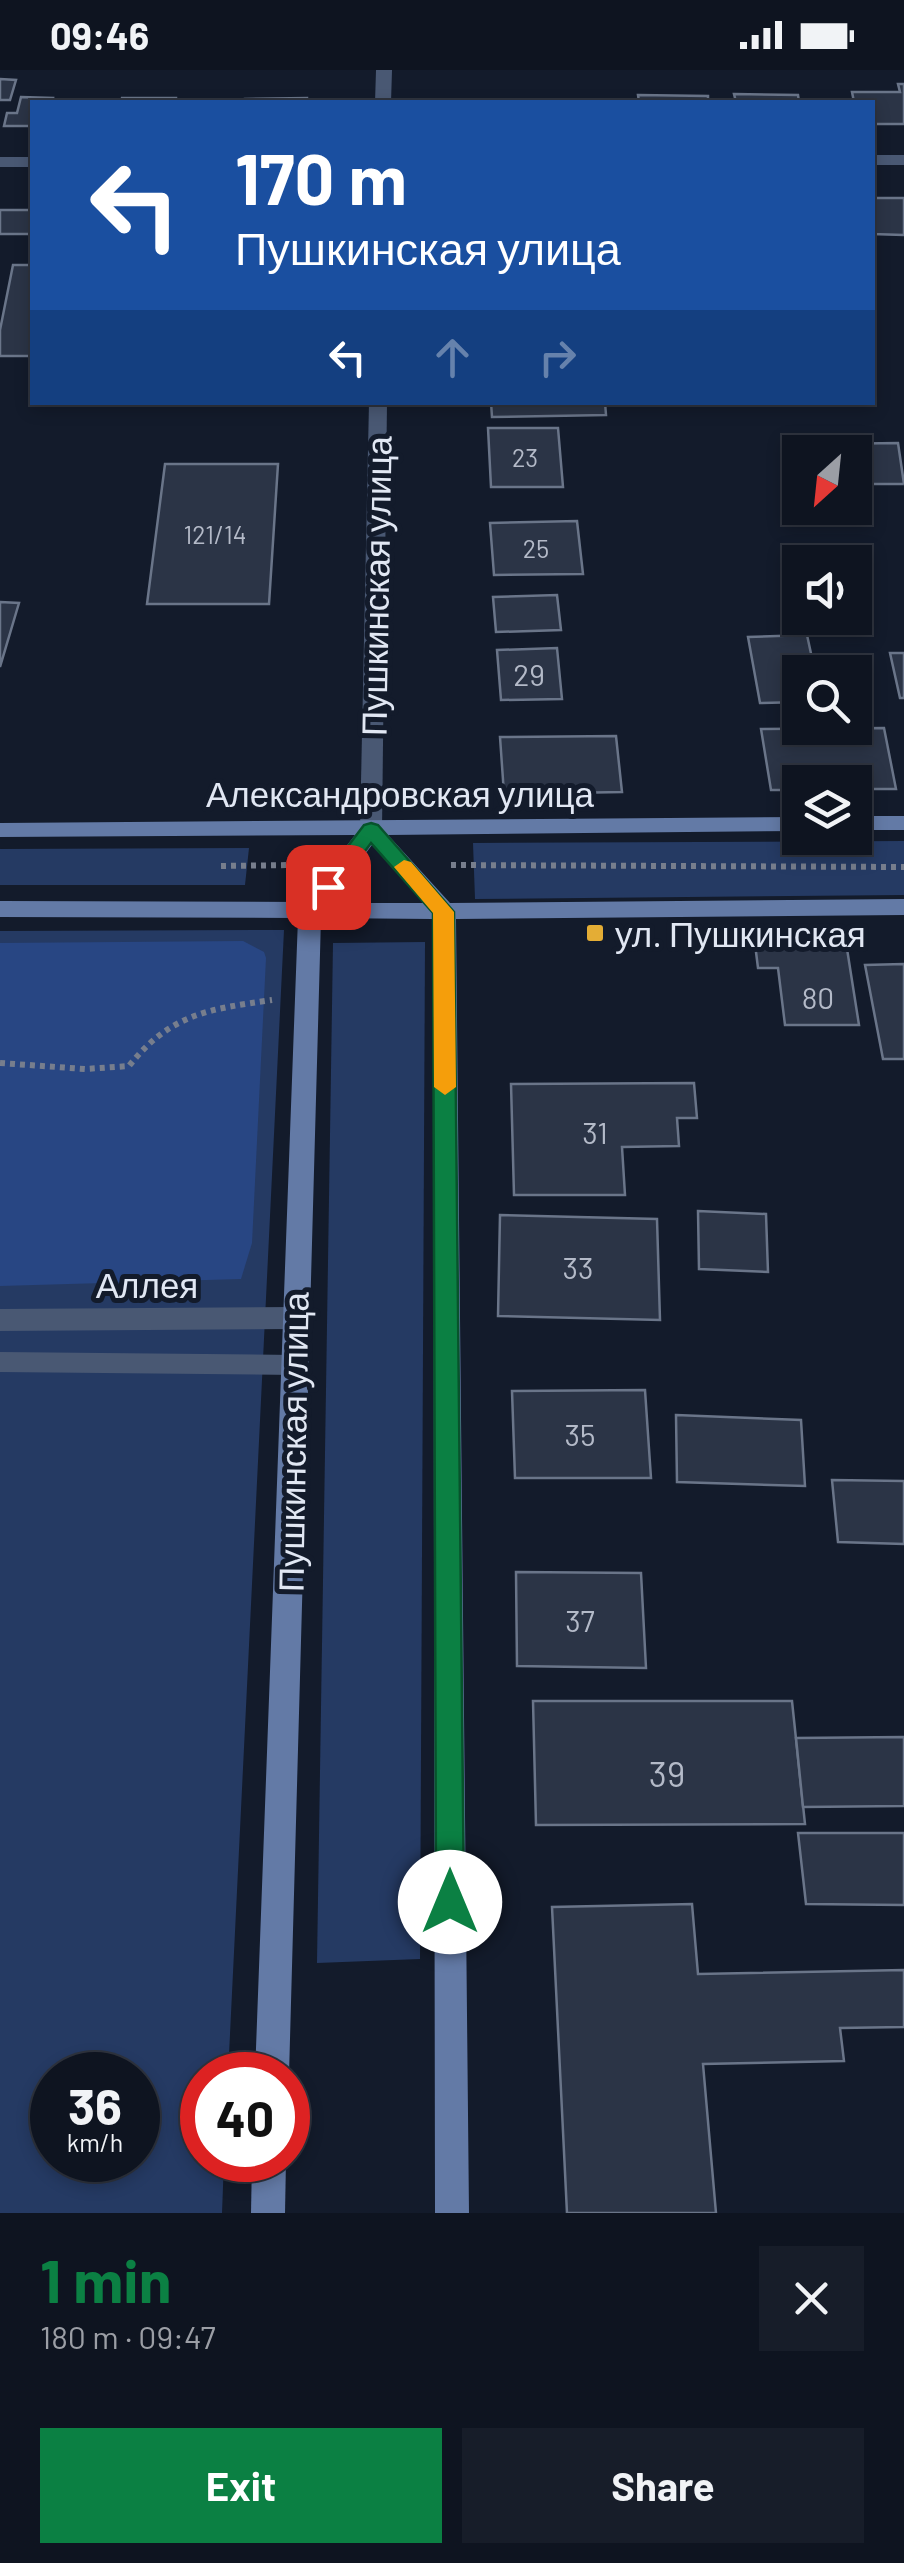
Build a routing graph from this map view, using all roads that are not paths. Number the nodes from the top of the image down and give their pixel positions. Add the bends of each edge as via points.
1 (384, 70) edge
2 (384, 100) edge
3 (875, 160) edge
4 (904, 160) edge
5 (0, 162) edge
6 (30, 162) edge
7 (378, 405) edge
8 (904, 823) edge
9 (782, 824) edge
10 (872, 824) edge
11 (0, 830) edge
12 (371, 830) junction
13 (904, 907) edge
14 (0, 909) edge
15 (310, 910) junction
16 (444, 912) junction
17 (294, 1318) junction
18 (0, 1320) edge
19 (0, 1362) edge
20 (296, 1365) junction
21 (273, 2052) edge
22 (269, 2182) edge
23 (268, 2213) edge
24 (452, 2213) edge

1 - 2 street
3 - 4 street
5 - 6 street
7 - 12 street, Пушкинская улица
8 - 10 street
9 - 12 street, Александровская улица
11 - 12 street, Александровская улица
12 - 15 street
12 - 16 street
13 - 16 street
14 - 15 street
15 - 16 street
15 - 17 street, Пушкинская улица
16 - 24 street
17 - 18 street, Аллея
17 - 20 street, Пушкинская улица
19 - 20 lane
20 - 21 street, Пушкинская улица
22 - 23 street

